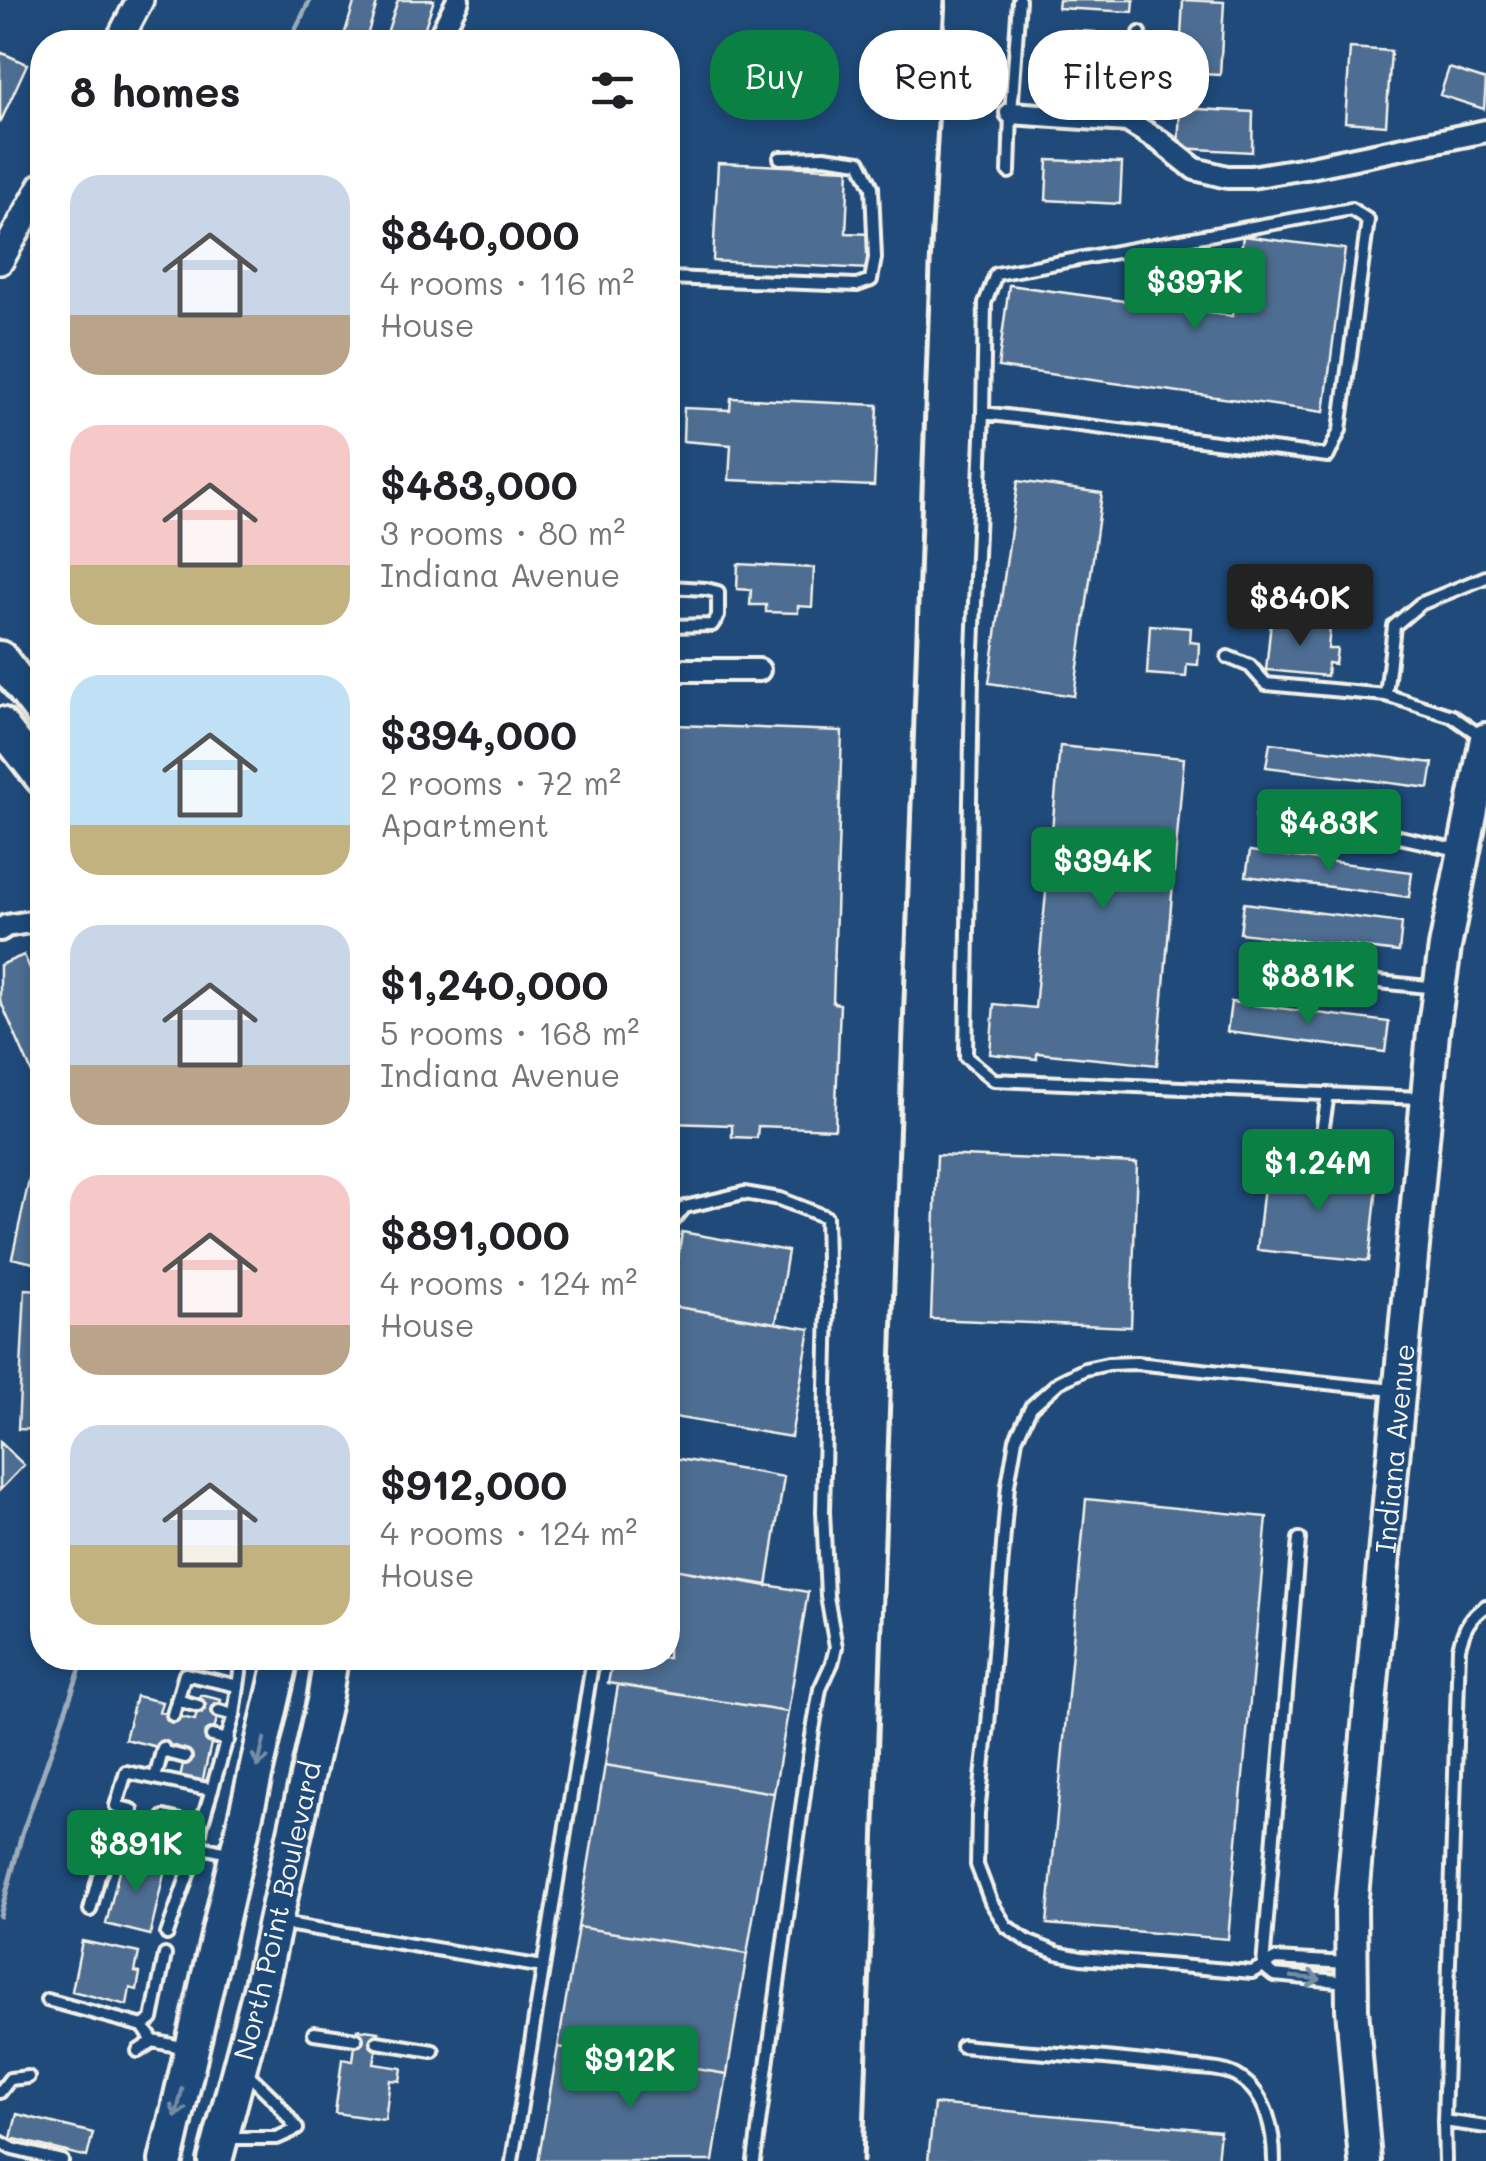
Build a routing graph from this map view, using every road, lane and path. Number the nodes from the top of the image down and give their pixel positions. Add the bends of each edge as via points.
1 (458, 0) edge
2 (1019, 0) edge
3 (133, 2) edge
4 (122, 30) edge
5 (443, 30) edge
6 (1011, 113) junction
7 (1134, 120) edge
8 (1134, 125) junction
9 (1486, 131) edge
10 (780, 158) dead end
11 (1009, 172) dead end
12 (30, 204) edge
13 (5, 241) edge
14 (680, 278) edge
15 (983, 414) junction
16 (1486, 577) edge
17 (680, 588) edge
18 (680, 626) edge
19 (0, 658) edge
20 (1228, 658) dead end
21 (680, 670) edge
22 (759, 670) dead end
23 (1386, 695) junction
24 (30, 698) edge
25 (0, 724) edge
26 (1486, 739) edge
27 (30, 759) edge
28 (1263, 816) dead end
29 (1464, 851) junction
30 (30, 922) edge
31 (0, 930) edge
32 (1258, 970) dead end
33 (1439, 988) junction
34 (1328, 1094) junction
35 (1427, 1098) junction
36 (1322, 1139) junction
37 (1266, 1144) dead end
38 (1372, 1144) dead end
39 (680, 1213) edge
40 (1400, 1391) junction
41 (1300, 1539) dead end
42 (1486, 1606) edge
43 (240, 1670) edge
44 (279, 1670) edge
45 (329, 1670) edge
46 (591, 1670) edge
47 (238, 1686) junction
48 (177, 1700) junction
49 (198, 1706) dead end
50 (219, 1711) dead end
51 (172, 1714) dead end
52 (234, 1715) junction
53 (212, 1736) dead end
54 (228, 1740) junction
55 (184, 1757) dead end
56 (206, 1762) dead end
57 (220, 1765) junction
58 (155, 1778) junction
59 (212, 1790) junction
60 (132, 1810) dead end
61 (164, 1817) dead end
62 (201, 1826) junction
63 (198, 1846) junction
64 (237, 1855) junction
65 (90, 1910) dead end
66 (275, 1922) junction
67 (168, 1934) dead end
68 (164, 1955) dead end
69 (1263, 1966) junction
70 (544, 1967) junction
71 (1352, 1973) junction
72 (48, 2000) dead end
73 (144, 2026) junction
74 (314, 2033) dead end
75 (356, 2039) dead end
76 (153, 2041) junction
77 (377, 2042) dead end
78 (962, 2046) dead end
79 (192, 2050) junction
80 (138, 2051) dead end
81 (433, 2051) dead end
82 (240, 2066) junction
83 (28, 2077) dead end
84 (0, 2092) edge
85 (1444, 2121) junction
86 (1486, 2127) edge
87 (0, 2142) edge
88 (218, 2150) edge
89 (62, 2161) edge
90 (166, 2161) edge
91 (512, 2161) edge
92 (754, 2161) edge
93 (1274, 2161) edge
94 (1366, 2161) edge
95 (1445, 2161) edge

1 - 5 street
2 - 6 lane
3 - 4 street
6 - 8 street
6 - 11 lane
7 - 8 lane
8 - 9 street via 1195,169 1251,177
10 - 14 lane via 860,162 872,187 871,280 857,285
12 - 13 street
15 - 15 lane via 1328,456 1340,430 1368,220 1352,209 996,274 985,303
15 - 34 lane via 966,1057 994,1080
16 - 23 lane via 1420,604 1394,626
17 - 18 lane via 718,592 712,625
19 - 24 main road
20 - 23 lane via 1250,666 1266,684
21 - 22 street
23 - 26 lane via 1452,716
25 - 27 main road
26 - 29 main road, Indiana Avenue
28 - 29 lane
29 - 33 main road, Indiana Avenue
30 - 31 street
32 - 33 lane
33 - 35 main road, Indiana Avenue
34 - 35 lane
34 - 36 lane
35 - 40 main road, Indiana Avenue
36 - 37 lane
36 - 38 lane
39 - 92 lane via 744,1192 826,1216 824,1510 836,1647 811,1742
40 - 69 lane via 1108,1364 1060,1382 1031,1407 1016,1439 978,1814 977,1864 991,1902 1006,1926 1057,1953 1252,1972
40 - 71 main road, Indiana Avenue via 1351,1907
41 - 69 lane
42 - 85 lane via 1464,1627 1459,1648
43 - 47 lane
44 -> 64 main road, North Point Boulevard
45 - 66 main road, North Point Boulevard
46 - 70 lane
47 - 48 lane via 185,1674
47 - 52 lane
48 - 49 lane
48 - 51 lane
50 - 52 lane
52 - 54 lane
53 - 54 lane
54 - 57 lane
55 - 58 lane via 163,1750
56 - 57 lane
57 - 59 lane
58 - 59 lane
58 - 60 lane via 126,1772 116,1806
59 - 62 lane
61 - 62 lane
62 - 63 lane
63 - 64 lane
63 - 65 lane via 122,1830
63 - 67 lane
64 - 79 main road, North Point Boulevard
66 - 70 lane
66 - 82 main road, North Point Boulevard
68 - 73 lane via 152,2019
69 - 71 lane via 1275,1959
69 -> 71 lane via 1274,1975
70 - 91 lane
71 - 94 main road, Indiana Avenue
72 - 73 lane
73 - 76 lane
74 - 75 lane
76 - 79 lane
76 - 80 lane
77 - 81 lane
78 - 93 lane via 1226,2072 1252,2088 1267,2114
79 -> 90 main road, North Point Boulevard
82 - 88 main road, North Point Boulevard
82 - 88 lane via 297,2129
83 - 84 lane via 10,2078
85 - 86 lane
85 - 95 lane
87 - 89 lane

